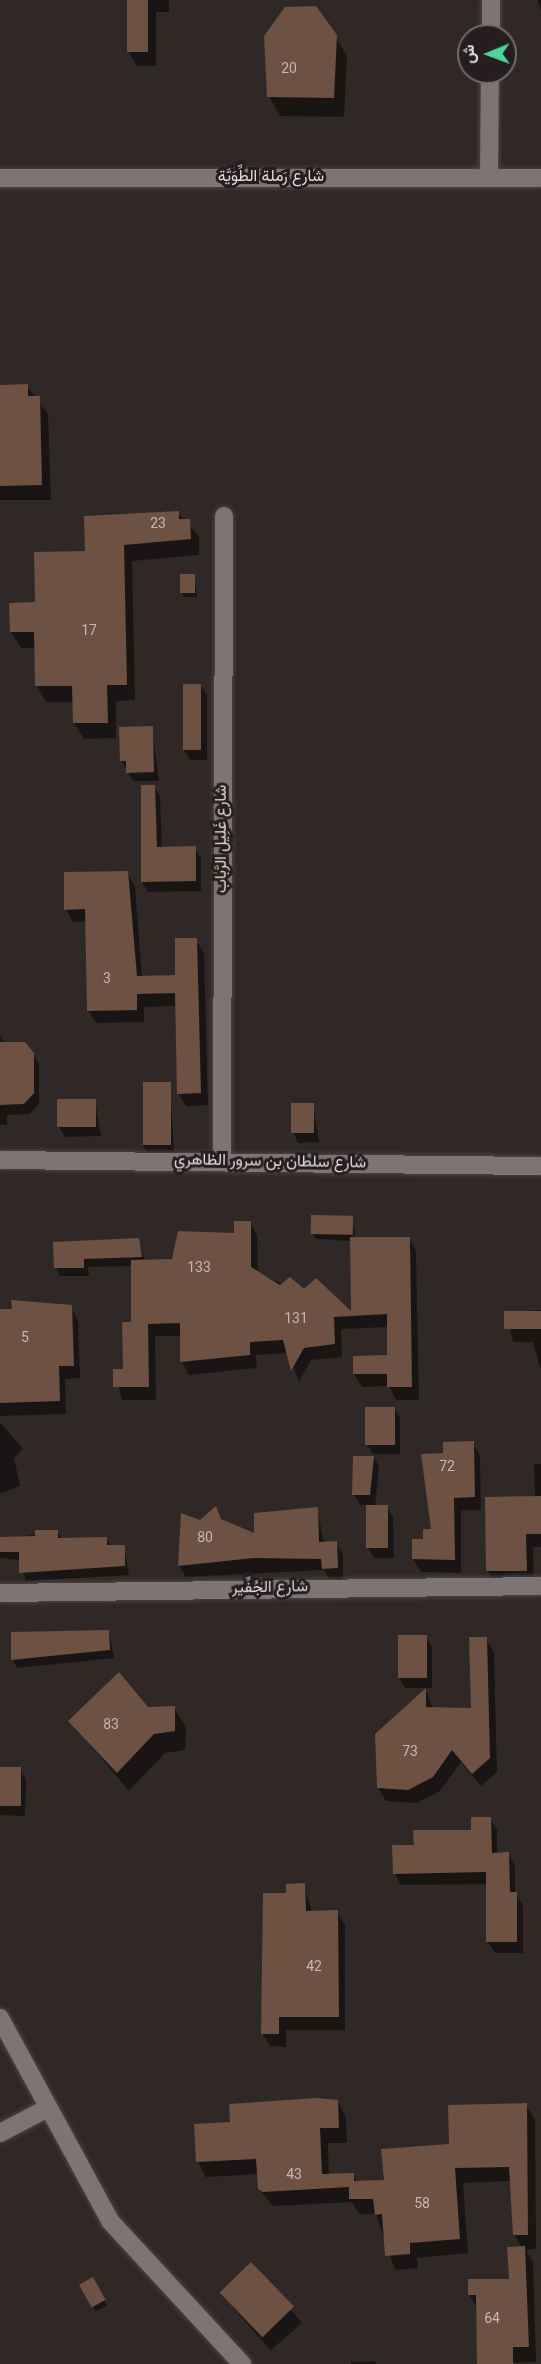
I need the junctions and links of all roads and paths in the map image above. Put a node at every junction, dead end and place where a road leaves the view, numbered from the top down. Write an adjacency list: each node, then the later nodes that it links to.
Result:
1 (491, 0): 2 (street)
2 (491, 24)
3 (490, 84): 5 (street)
4 (0, 177): 5 (street, شارع رَملة الطِّوَيَّة)
5 (489, 178): 6 (street, شارع رَملة الطِّوَيَّة)
6 (541, 178)
7 (224, 516): 9 (street, شارع غَلِيل الرَّباب)
8 (0, 1160): 9 (street, شارع سلطان بن سرور الظاهري)
9 (222, 1162): 10 (street, شارع سلطان بن سرور الظاهري)
10 (541, 1166)
11 (541, 1586): 12 (street, شارع الجُفِّير)
12 (0, 1593)
13 (0, 2018): 14 (street)
14 (46, 2109): 15 (street); 16 (street)
15 (0, 2133)
16 (242, 2364)

